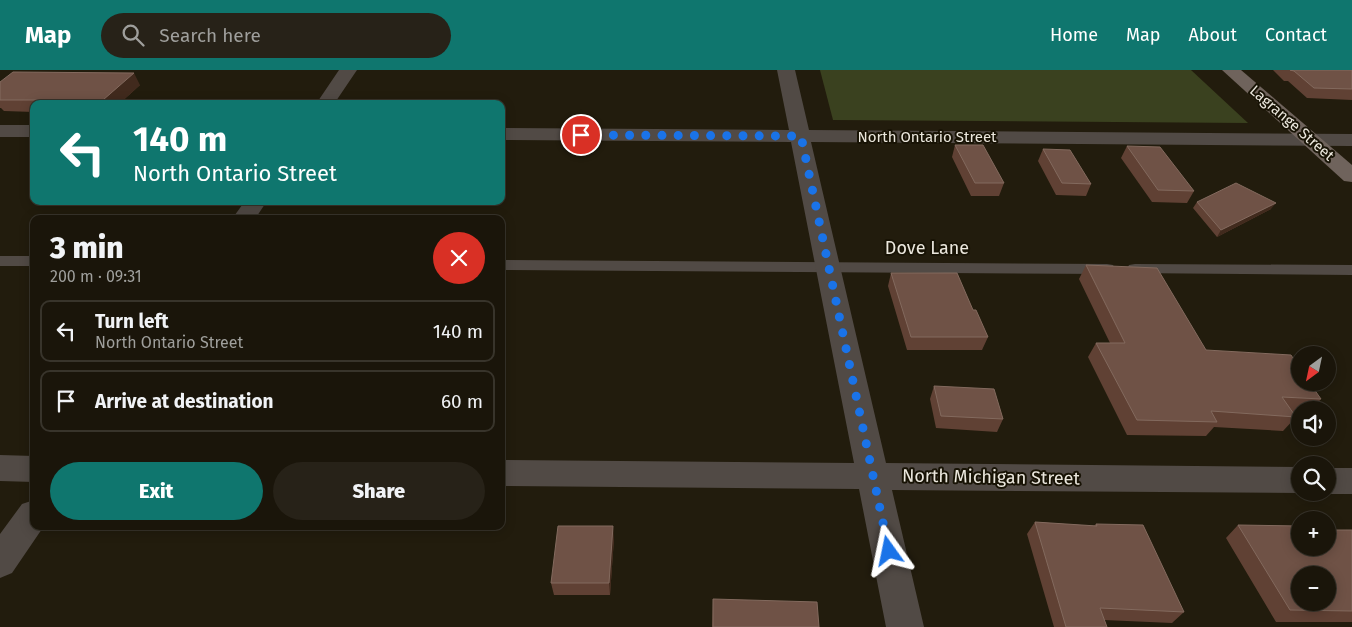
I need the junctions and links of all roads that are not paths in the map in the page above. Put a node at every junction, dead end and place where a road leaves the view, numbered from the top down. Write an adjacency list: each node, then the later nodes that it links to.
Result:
1 (348, 70): 4 (street)
2 (786, 70): 8 (street)
3 (1231, 70): 9 (main road, Lagrange Street)
4 (328, 100)
5 (0, 131): 6 (street)
6 (30, 131)
7 (505, 134): 8 (street, North Ontario Street)
8 (801, 136): 9 (street, North Ontario Street); 15 (street)
9 (1311, 140): 10 (street, North Ontario Street); 11 (main road, Lagrange Street)
10 (1352, 140)
11 (1352, 176)
12 (0, 261): 13 (lane)
13 (30, 261)
14 (505, 265): 15 (lane, Dove Lane)
15 (828, 267): 16 (lane, Dove Lane); 20 (street)
16 (1352, 270)
17 (0, 468): 18 (street)
18 (30, 469)
19 (505, 473): 20 (street, North Michigan Street)
20 (873, 476): 21 (street, North Michigan Street); 26 (street)
21 (1291, 480)
22 (1336, 481): 23 (street)
23 (1352, 481)
24 (30, 520): 25 (street)
25 (0, 562)
26 (905, 627)

